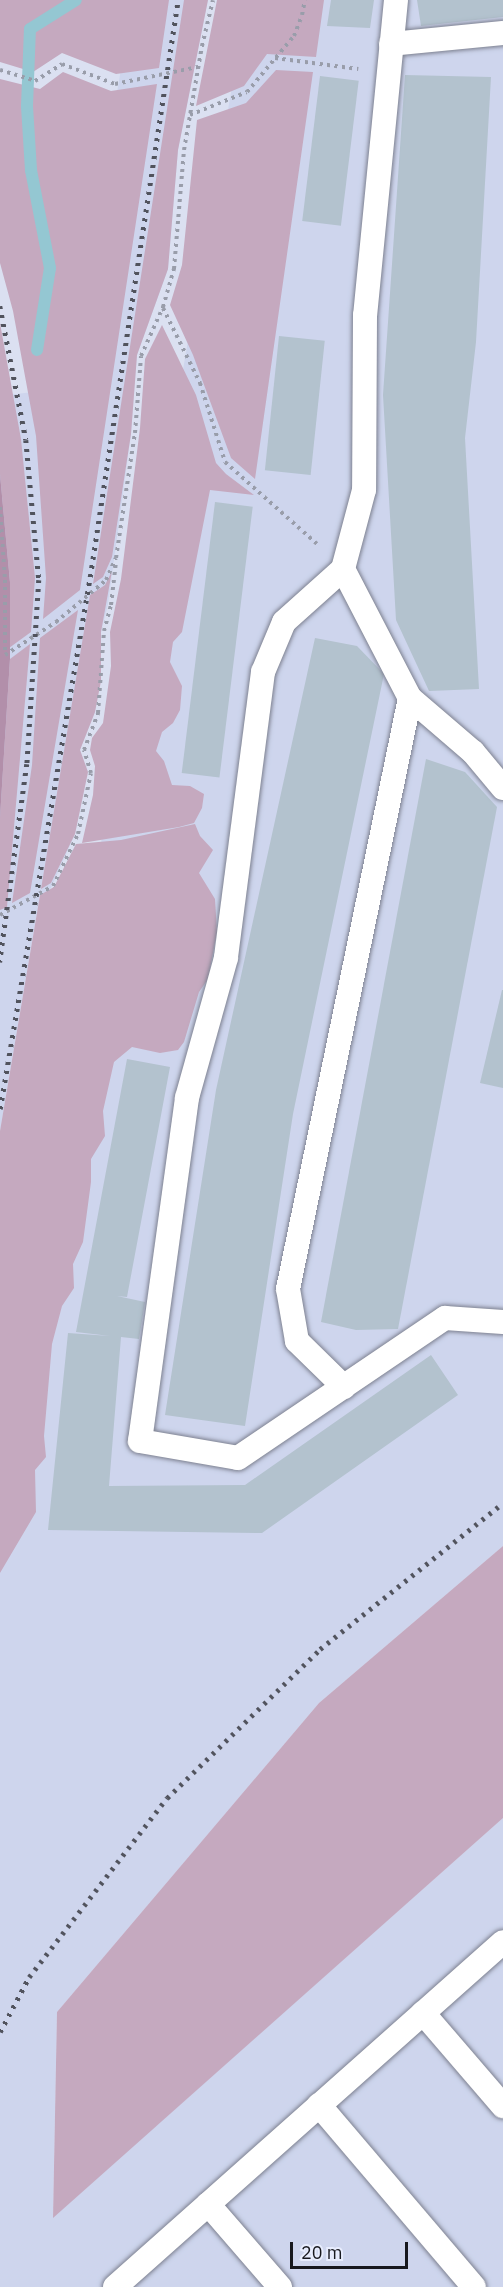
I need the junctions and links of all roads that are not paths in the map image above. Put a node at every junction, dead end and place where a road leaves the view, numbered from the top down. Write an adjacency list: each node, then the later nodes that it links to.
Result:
1 (396, 0): 3 (lane)
2 (503, 33): 3 (lane)
3 (391, 44): 4 (lane)
4 (342, 569): 5 (lane); 8 (lane)
5 (410, 698): 6 (lane); 8 (lane)
6 (503, 788)
7 (503, 1323): 8 (lane)
8 (344, 1387)
9 (503, 1942): 10 (lane)
10 (423, 2013): 11 (lane); 12 (lane)
11 (319, 2105): 13 (lane); 16 (lane)
12 (503, 2106)
13 (208, 2204): 14 (lane); 15 (lane)
14 (115, 2287)
15 (280, 2287)
16 (474, 2287)

